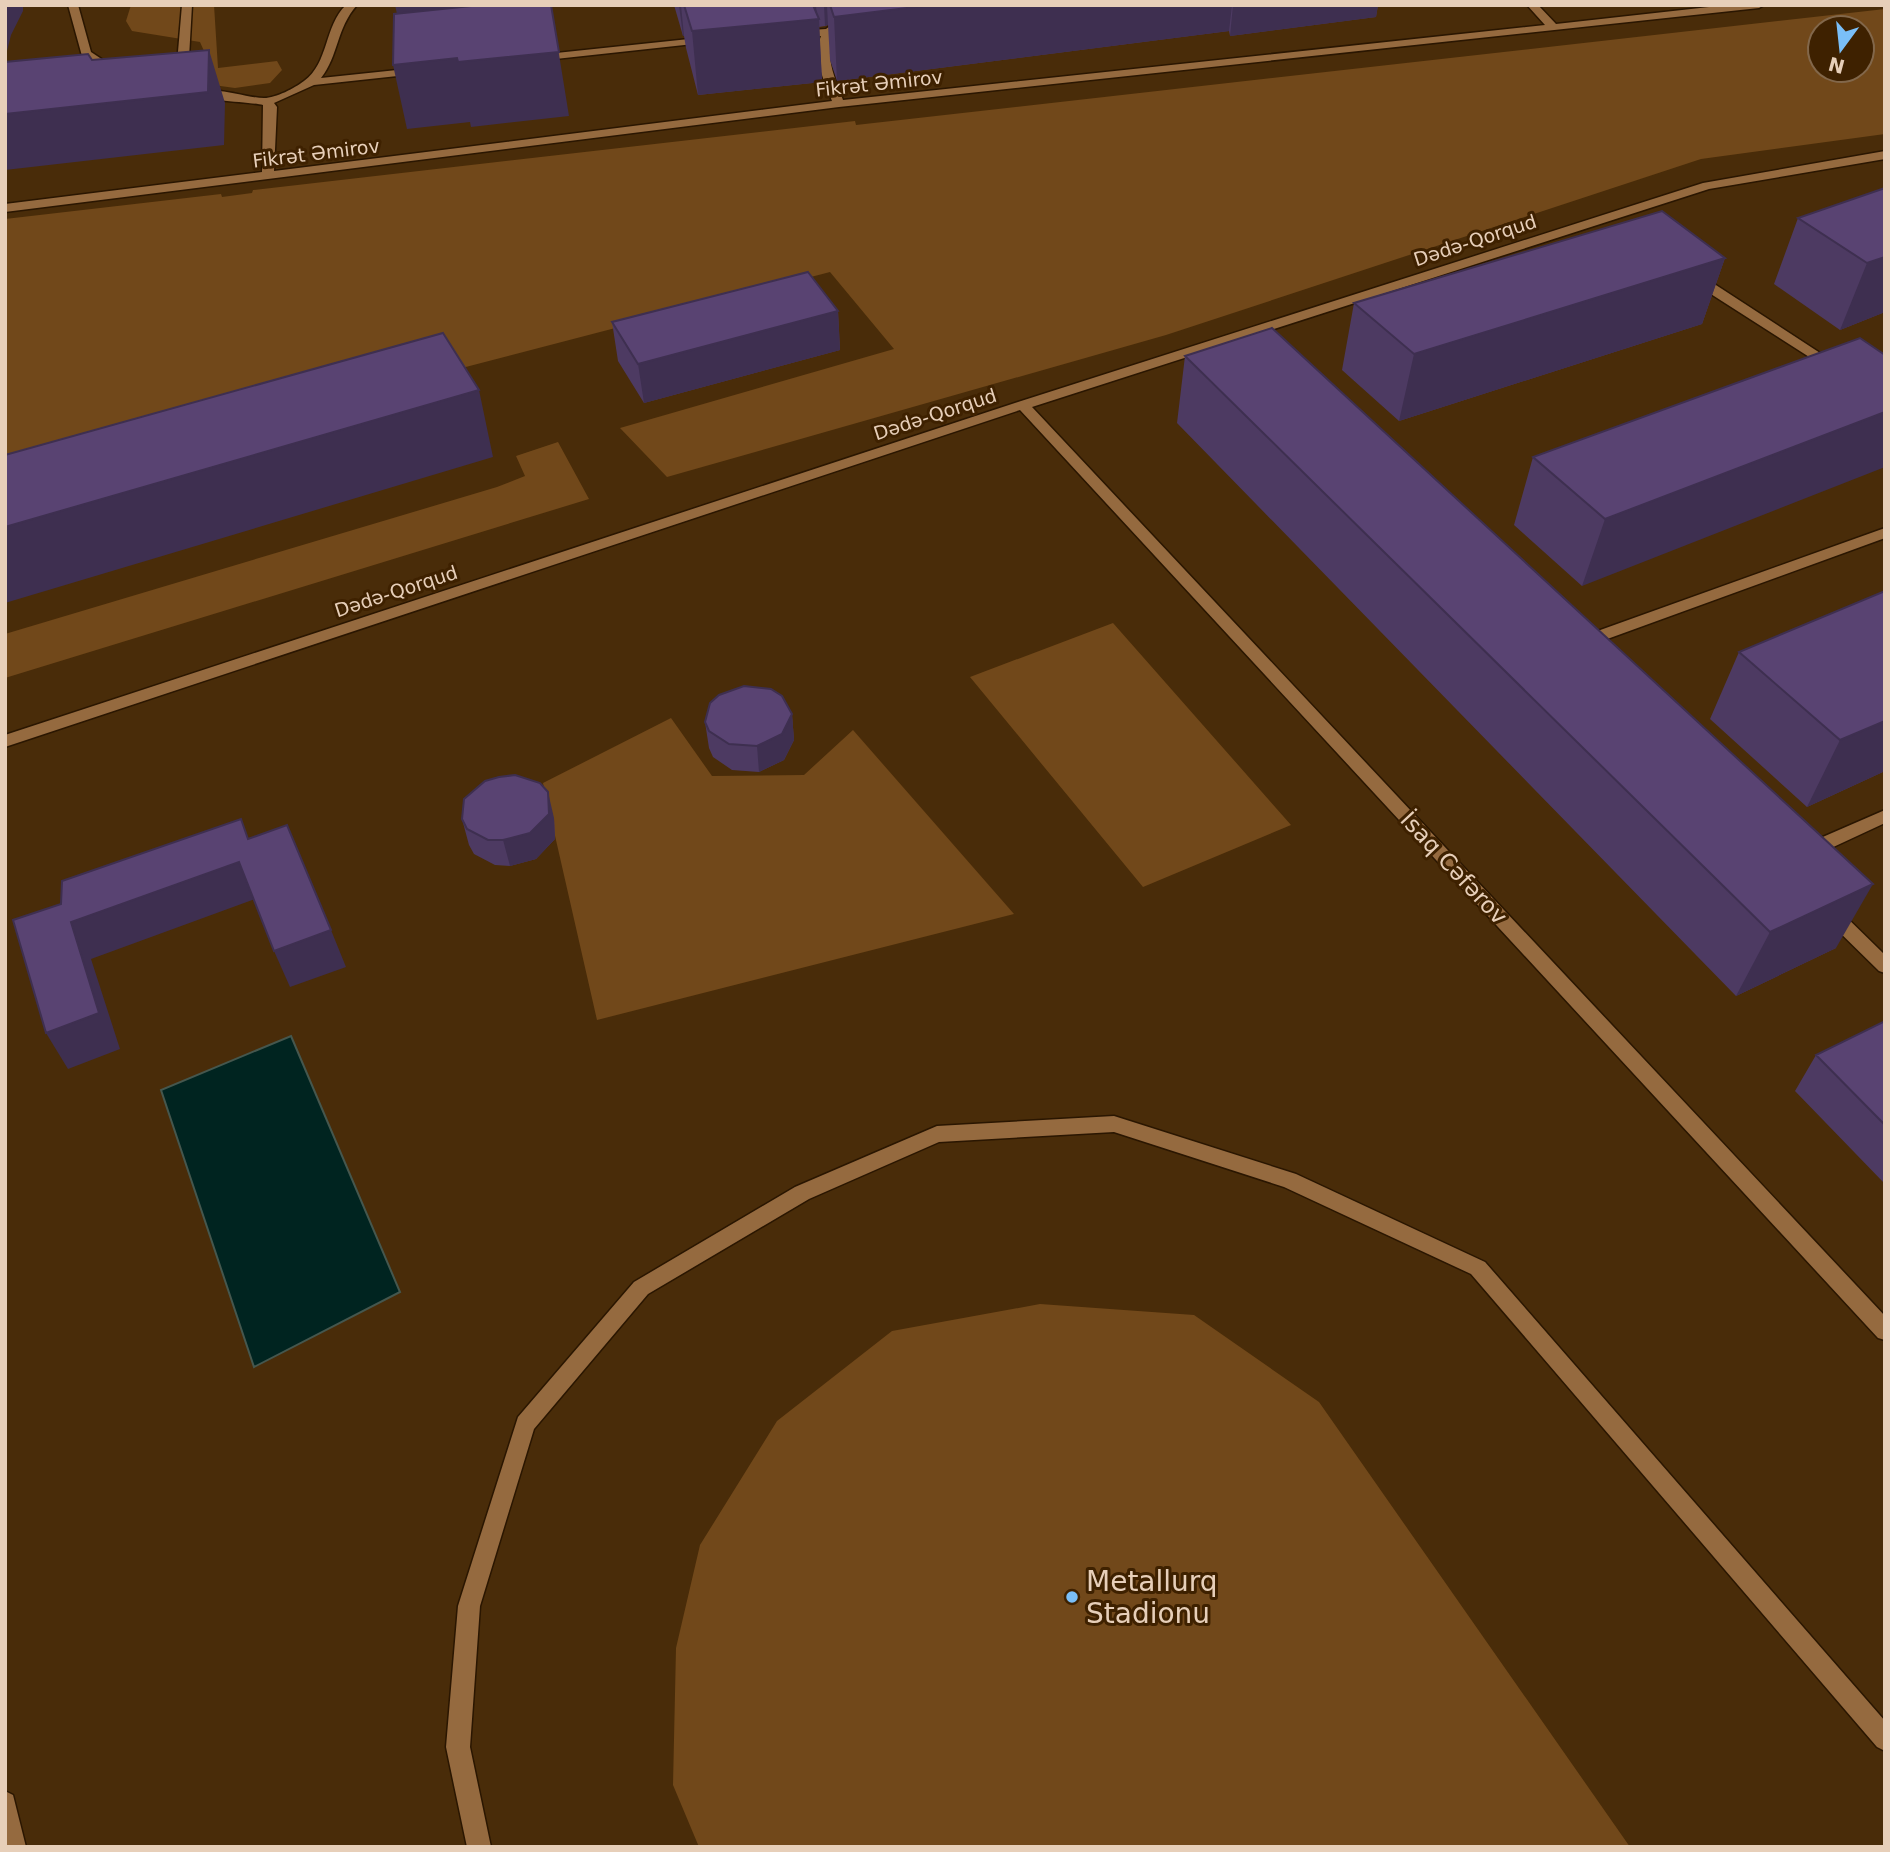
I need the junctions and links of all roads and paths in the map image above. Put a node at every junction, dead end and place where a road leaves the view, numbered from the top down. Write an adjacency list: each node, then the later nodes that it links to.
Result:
1 (73, 5): 13 (street)
2 (187, 5): 15 (street)
3 (352, 5): 14 (street)
4 (1532, 5): 7 (street)
5 (1759, 5): 7 (street, Fikrət Əmirov)
6 (844, 22): 8 (street)
7 (1555, 29): 18 (street, Fikrət Əmirov)
8 (827, 32): 9 (street); 18 (street)
9 (788, 34)
10 (722, 38): 11 (street)
11 (531, 58)
12 (435, 69): 14 (street)
13 (123, 74)
14 (312, 82): 17 (street)
15 (172, 86)
16 (181, 96): 17 (street)
17 (267, 102): 20 (street)
18 (839, 104): 20 (street, Fikrət Əmirov)
19 (1885, 155): 26 (street, Dədə-Qorqud)
20 (268, 177): 21 (street, Fikrət Əmirov)
21 (5, 208)
22 (1685, 271): 24 (street)
23 (1849, 358): 24 (street)
24 (1826, 361): 25 (street)
25 (1849, 376)
26 (1023, 405): 29 (street, Dədə-Qorqud); 34 (street, İsaq Cəfərov)
27 (1885, 533): 28 (street)
28 (1579, 656)
29 (5, 741)
30 (1885, 816): 31 (street)
31 (1793, 858)
32 (1818, 900): 33 (street)
33 (1885, 966)
34 (1885, 1331)
35 (1885, 1740): 38 (street)
36 (5, 1803): 37 (street)
37 (14, 1847)
38 (479, 1847)

